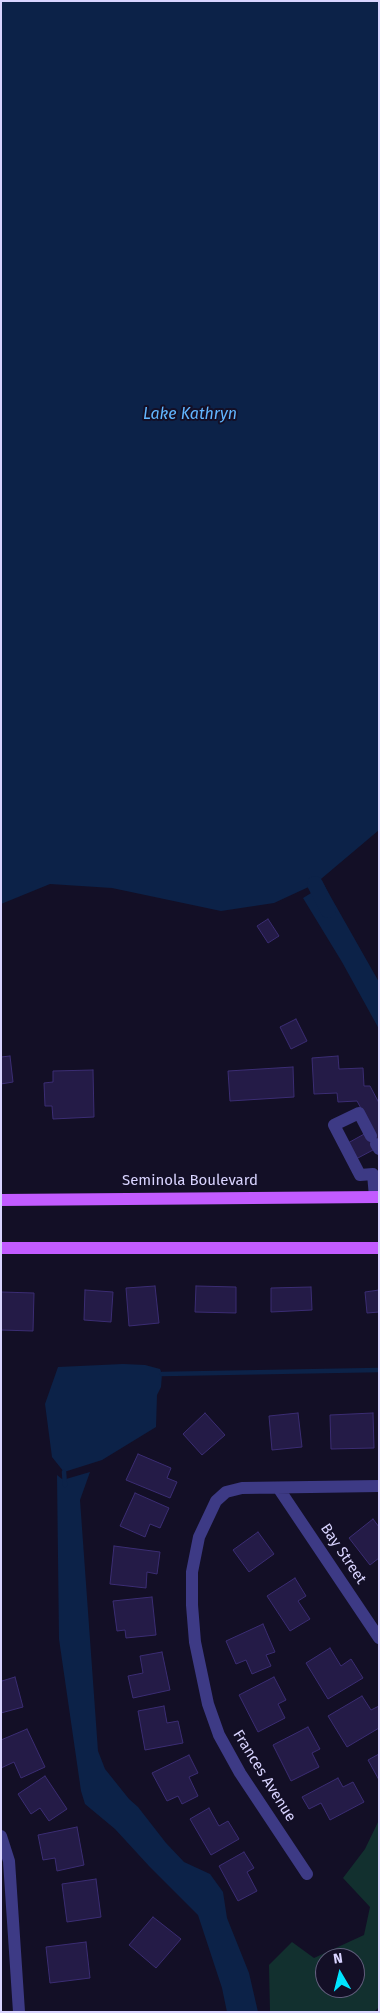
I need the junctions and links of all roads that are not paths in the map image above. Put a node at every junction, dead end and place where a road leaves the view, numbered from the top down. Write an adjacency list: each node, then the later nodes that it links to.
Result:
1 (375, 1143): 2 (street)
2 (376, 1171): 3 (street)
3 (377, 1197): 4 (main road, Seminola Boulevard)
4 (1, 1200)
5 (1, 1248): 6 (main road)
6 (379, 1248)
7 (379, 1486): 8 (street, Frances Avenue)
8 (279, 1489): 9 (street, Bay Street); 11 (street, Frances Avenue)
9 (379, 1638)
10 (1, 1836): 12 (street)
11 (307, 1874)
12 (19, 2012)

